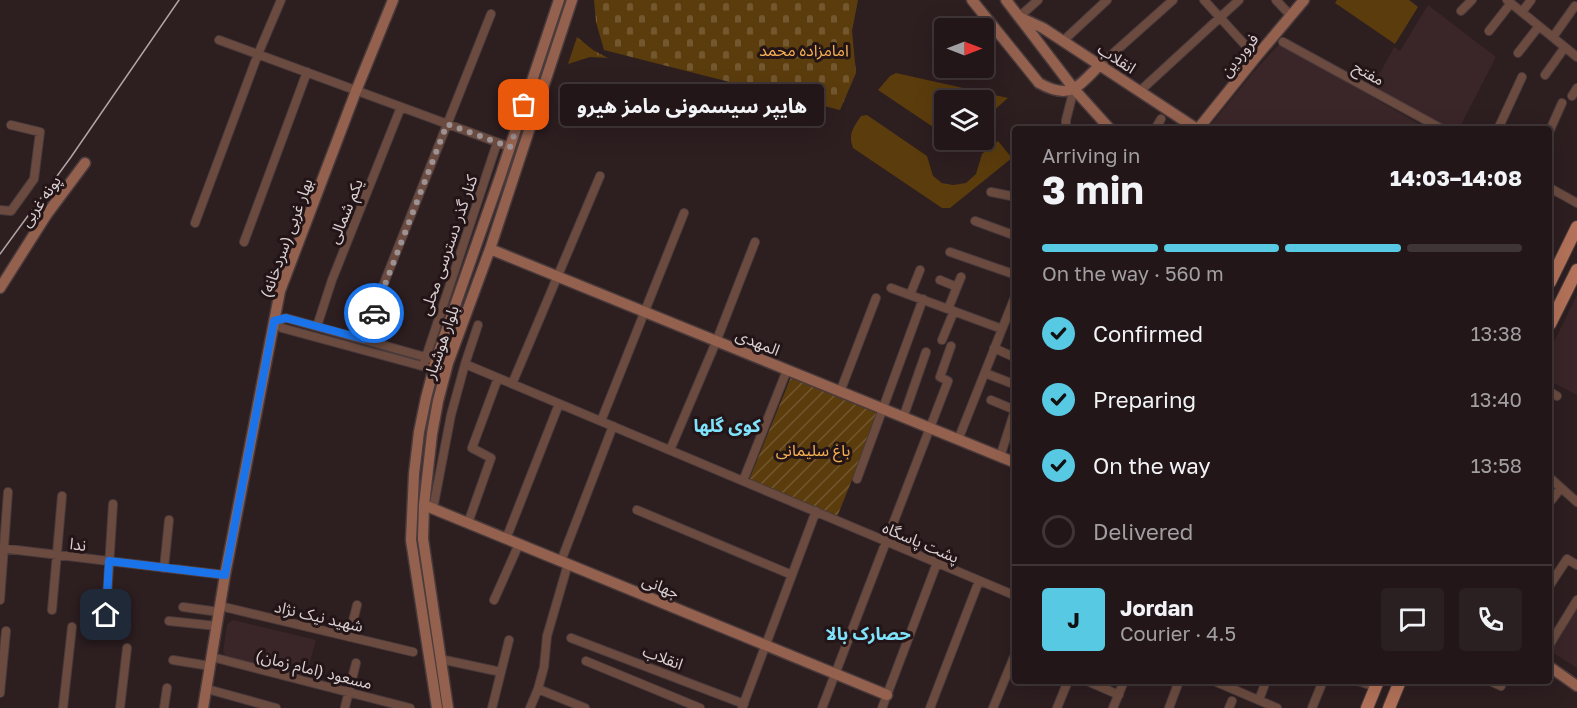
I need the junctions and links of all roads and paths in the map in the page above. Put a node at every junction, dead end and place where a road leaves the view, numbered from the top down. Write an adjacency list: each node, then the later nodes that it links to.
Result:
1 (281, 0): 32 (street)
2 (393, 0): 40 (street, بهار غربی (سردخانه))
3 (559, 0): 56 (street, بلوار هوشیار)
4 (572, 0): 71 (street, بلوار هوشیار)
5 (972, 0): 39 (street)
6 (1006, 0): 22 (street)
7 (1038, 0): 22 (street)
8 (1107, 0): 28 (street)
9 (1173, 0): 35 (street)
10 (1204, 0): 23 (street)
11 (1239, 0): 23 (street)
12 (1276, 0): 21 (street)
13 (1304, 0): 21 (street, فروردین)
14 (1472, 0): 18 (street)
15 (1531, 0): 19 (street)
16 (1509, 2): 19 (street); 25 (street)
17 (1575, 6): 26 (street)
18 (1461, 11)
19 (1522, 12): 24 (street)
20 (491, 14): 45 (street)
21 (1291, 16): 33 (street, فروردین)
22 (1019, 17): 28 (street, انقلاب); 39 (street)
23 (1220, 18): 33 (street); 41 (street)
24 (1539, 26): 26 (street); 31 (street)
25 (1489, 31)
26 (1553, 37): 30 (street)
27 (219, 40): 32 (street)
28 (1063, 41): 35 (street, انقلاب)
29 (1283, 42): 52 (street, مفتح)
30 (1565, 47): 34 (street); 37 (street)
31 (1518, 53)
32 (258, 54): 36 (street); 66 (street)
33 (1256, 57): 51 (street, فروردین)
34 (1577, 57)
35 (1100, 65): 39 (street); 41 (street, انقلاب)
36 (307, 72): 40 (street); 69 (street)
37 (1545, 75)
38 (1522, 77): 53 (street)
39 (1074, 89): 47 (street); 48 (street)
40 (356, 91): 43 (street); 90 (street, بهار غربی (سردخانه))
41 (1140, 91): 50 (street, انقلاب)
42 (1562, 103): 54 (street)
43 (401, 107): 45 (street); 92 (street, یکم شمالی)
44 (1161, 119): 49 (street)
45 (447, 124): 55 (street); 94 (street)
46 (11, 125): 63 (street)
47 (1066, 126)
48 (1107, 126)
49 (1157, 126)
50 (1193, 126)
51 (1200, 126)
52 (1437, 126)
53 (1499, 126)
54 (1552, 126)
55 (497, 142): 56 (street); 101 (street, کنار گذر دسترسی محلی)
56 (510, 147): 101 (street, بلوار هوشیار)
57 (85, 163): 81 (street, پونه غربی)
58 (600, 176): 77 (street)
59 (1552, 189): 62 (street)
60 (991, 192): 61 (street)
61 (1012, 196)
62 (1577, 203)
63 (0, 210)
64 (684, 213): 88 (street)
65 (975, 221): 68 (street)
66 (195, 223)
67 (1577, 227): 78 (main road)
68 (1012, 235)
69 (244, 242)
70 (755, 242): 96 (street)
71 (490, 249): 77 (street, المهدی); 113 (street, بلوار هوشیار)
72 (950, 252): 75 (street)
73 (920, 270): 83 (street)
74 (1577, 270): 89 (main road)
75 (1012, 274)
76 (961, 276): 80 (street)
77 (557, 277): 88 (street, المهدی); 107 (street)
78 (1552, 278)
79 (940, 280): 80 (street)
80 (957, 287): 87 (street)
81 (0, 288)
82 (891, 288): 83 (street)
83 (910, 295): 85 (street)
84 (876, 298): 108 (street)
85 (923, 299): 87 (street); 112 (street)
86 (1012, 308): 93 (street)
87 (951, 310): 93 (street); 95 (street)
88 (645, 313): 96 (street, المهدی); 117 (street)
89 (1552, 320)
90 (274, 321): 92 (street); 101 (street); 148 (street, بهار غربی (سردخانه))
91 (478, 325): 102 (street)
92 (317, 326): 94 (street)
93 (1002, 329): 98 (street)
94 (364, 339): 101 (street)
95 (942, 340)
96 (716, 342): 103 (street, المهدی); 121 (street)
97 (951, 346): 119 (street)
98 (994, 348): 100 (street); 104 (street)
99 (926, 352): 115 (street)
100 (1012, 356)
101 (429, 363): 164 (street, بلوار هوشیار)
102 (465, 364): 105 (street); 114 (street)
103 (787, 370): 108 (street, المهدی); 126 (street)
104 (985, 373): 106 (street); 120 (street)
105 (498, 378): 107 (street); 137 (street)
106 (1012, 383)
107 (512, 384): 110 (street)
108 (840, 392): 112 (street, المهدی)
109 (991, 400): 111 (street)
110 (560, 404): 117 (street); 138 (street)
111 (1012, 409)
112 (883, 410): 115 (street, المهدی); 124 (street)
113 (436, 412): 114 (street); 133 (street, بلوار هوشیار)
114 (451, 416): 133 (street)
115 (903, 418): 119 (street, المهدی)
116 (1012, 419): 122 (street)
117 (601, 421): 118 (street)
118 (613, 426): 121 (street); 144 (street)
119 (930, 428): 120 (street, المهدی); 139 (street)
120 (958, 440): 122 (street, المهدی)
121 (670, 450): 126 (street)
122 (1000, 457): 123 (street, المهدی)
123 (1012, 462)
124 (857, 479)
125 (1552, 480): 127 (street)
126 (743, 481): 135 (street)
127 (1561, 488): 130 (street); 131 (street)
128 (8, 492): 141 (street)
129 (62, 496): 142 (street)
130 (1552, 499)
131 (1577, 502)
132 (113, 504): 143 (street)
133 (429, 507): 137 (street, جهانی); 164 (street, بلوار هوشیار)
134 (637, 510): 149 (street)
135 (816, 512): 139 (street, پشت پاسگاه); 149 (street)
136 (169, 520): 147 (street)
137 (468, 523): 138 (street, جهانی)
138 (506, 539): 140 (street, جهانی)
139 (886, 542): 145 (street, پشت پاسگاه); 181 (street)
140 (519, 544): 144 (street, جهانی); 154 (street)
141 (2, 548): 142 (street, ندا); 153 (street)
142 (57, 555): 143 (street, ندا); 159 (street)
143 (109, 561): 147 (street, ندا); 160 (street)
144 (565, 563): 170 (street, جهانی); 196 (street)
145 (937, 563): 150 (street, پشت پاسگاه); 199 (street)
146 (1577, 565): 151 (street)
147 (164, 568): 148 (street, ندا)
148 (225, 575): 158 (street, بهار غربی (سردخانه))
149 (792, 575): 170 (street)
150 (979, 581): 152 (street, پشت پاسگاه); 218 (street)
151 (1552, 582)
152 (1012, 594)
153 (0, 600)
154 (494, 600)
155 (1577, 600): 169 (street)
156 (357, 605): 166 (street)
157 (183, 607): 158 (street, شهید نیک نژاد)
158 (220, 609): 162 (street, بهار غربی (سردخانه)); 166 (street, شهید نیک نژاد)
159 (52, 610)
160 (106, 615)
161 (169, 621): 162 (street)
162 (217, 626): 176 (street, بهار غربی (سردخانه))
163 (72, 627): 204 (street)
164 (430, 629): 173 (street, بلوار هوشیار)
165 (6, 631): 198 (street)
166 (349, 637): 172 (street, شهید نیک نژاد)
167 (571, 638): 202 (street, انقلاب)
168 (509, 640): 180 (street)
169 (1552, 642)
170 (766, 645): 181 (street, جهانی); 202 (street)
171 (127, 648): 205 (street)
172 (412, 652)
173 (436, 654): 180 (street); 210 (street, بلوار هوشیار); 211 (street, بلوار هوشیار)
174 (172, 660): 176 (street, مسعود (امام زمان))
175 (586, 661): 215 (street)
176 (211, 662): 195 (street, بهار غربی (سردخانه)); 197 (street, مسعود (امام زمان))
177 (1012, 662): 219 (street)
178 (356, 663): 197 (street)
179 (1552, 668): 193 (street)
180 (501, 672): 212 (street)
181 (836, 674): 199 (street, جهانی); 216 (street)
182 (1067, 684): 220 (street)
183 (1094, 684): 200 (street)
184 (1123, 684): 200 (street)
185 (1178, 684): 222 (street)
186 (1221, 684): 201 (street)
187 (1265, 684): 201 (street)
188 (1322, 684): 224 (street)
189 (1377, 684): 225 (main road)
190 (1399, 684): 226 (main road)
191 (1497, 684): 192 (street)
192 (1501, 686)
193 (1577, 686)
194 (167, 688): 206 (street)
195 (207, 689): 207 (street, بهار غربی (سردخانه)); 208 (street)
196 (538, 689): 213 (street); 214 (street)
197 (349, 692): 203 (street); 209 (street, مسعود (امام زمان))
198 (0, 693)
199 (887, 695): 217 (street)
200 (1119, 695): 221 (street)
201 (1259, 700): 223 (street)
202 (743, 706)
203 (345, 707)
204 (63, 708)
205 (120, 708)
206 (164, 708)
207 (203, 708)
208 (276, 708)
209 (410, 708)
210 (437, 708)
211 (448, 708)
212 (492, 708)
213 (530, 708)
214 (585, 708)
215 (700, 708)
216 (822, 708)
217 (882, 708)
218 (930, 708)
219 (993, 708)
220 (1057, 708)
221 (1113, 708)
222 (1169, 708)
223 (1277, 708)
224 (1312, 708)
225 (1367, 708)
226 (1389, 708)

